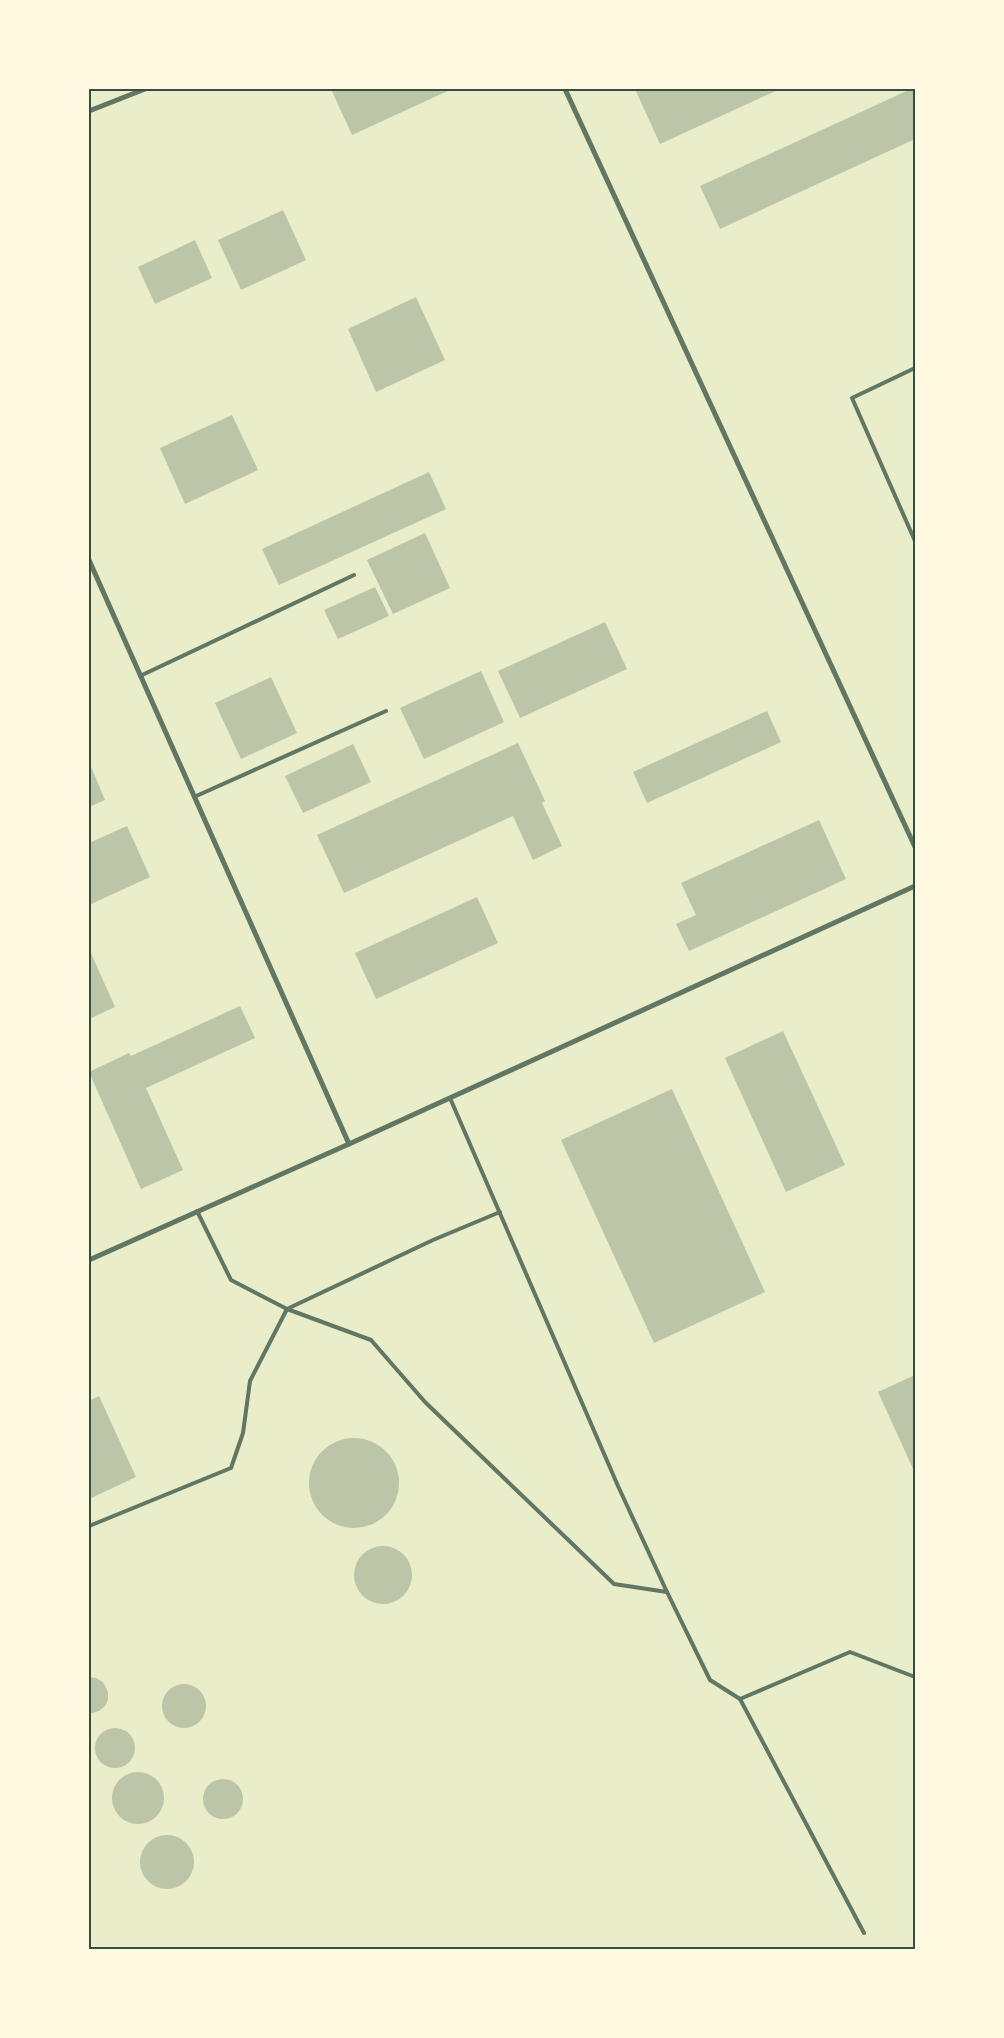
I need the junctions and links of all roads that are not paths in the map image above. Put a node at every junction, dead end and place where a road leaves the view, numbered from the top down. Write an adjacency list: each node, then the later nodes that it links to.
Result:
1 (145, 89): 3 (street)
2 (565, 89): 11 (street)
3 (89, 110)
4 (915, 368): 5 (lane)
5 (915, 541)
6 (89, 560): 8 (street)
7 (354, 575): 8 (lane)
8 (140, 676): 10 (street)
9 (386, 710): 10 (lane)
10 (194, 797): 14 (street)
11 (915, 847)
12 (915, 886): 13 (street)
13 (450, 1098): 14 (street); 16 (lane)
14 (348, 1144): 15 (street)
15 (197, 1212): 17 (street); 18 (lane)
16 (500, 1212): 18 (lane); 20 (lane)
17 (89, 1260)
18 (287, 1309): 19 (lane); 20 (lane)
19 (89, 1526)
20 (667, 1592): 22 (lane)
21 (915, 1678): 22 (lane)
22 (740, 1699): 23 (lane)
23 (864, 1933)

